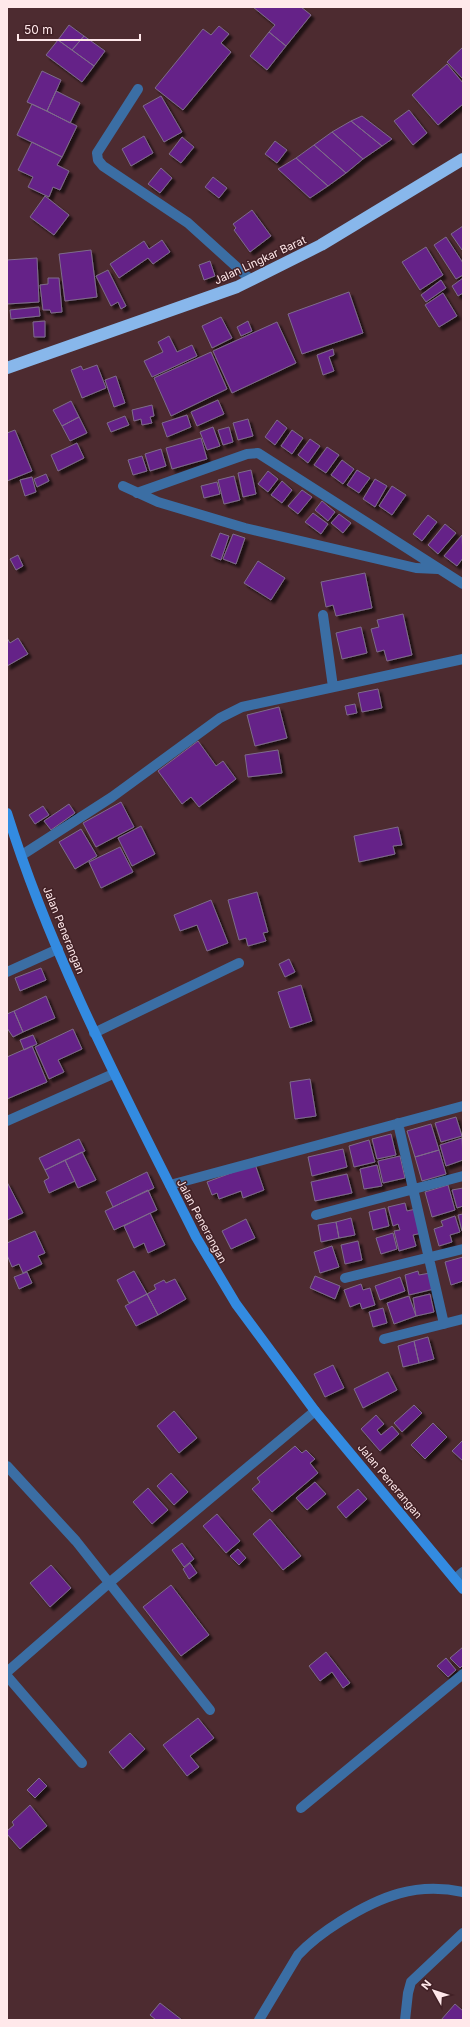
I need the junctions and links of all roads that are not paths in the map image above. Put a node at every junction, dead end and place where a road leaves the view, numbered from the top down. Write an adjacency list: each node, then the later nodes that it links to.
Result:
1 (138, 89): 3 (street)
2 (463, 159): 3 (highway, Jalan Lingkar Barat)
3 (251, 280): 4 (highway, Jalan Lingkar Barat)
4 (7, 368)
5 (123, 486): 6 (street)
6 (137, 493): 7 (street); 7 (street)
7 (440, 570): 8 (street)
8 (463, 584)
9 (324, 616): 11 (street)
10 (463, 659): 11 (street)
11 (333, 688): 14 (street)
12 (7, 813): 13 (street, Jalan Penerangan)
13 (9, 828): 14 (street, Jalan Penerangan)
14 (22, 855): 15 (street, Jalan Penerangan)
15 (58, 949): 17 (street); 18 (street, Jalan Penerangan)
16 (239, 963): 18 (street)
17 (7, 972)
18 (94, 1033): 19 (street, Jalan Penerangan)
19 (113, 1074): 21 (street); 24 (street, Jalan Penerangan)
20 (463, 1106): 22 (street)
21 (7, 1121)
22 (398, 1123): 24 (street); 25 (street)
23 (463, 1176): 25 (street)
24 (170, 1185): 33 (street, Jalan Penerangan)
25 (413, 1191): 26 (street); 28 (street)
26 (316, 1215)
27 (463, 1249): 28 (street)
28 (430, 1258): 29 (street); 31 (street)
29 (345, 1278)
30 (463, 1319): 31 (street)
31 (444, 1324): 32 (street)
32 (384, 1339)
33 (315, 1411): 36 (street, Jalan Penerangan); 37 (street)
34 (7, 1466): 37 (street)
35 (463, 1572): 36 (street)
36 (455, 1579): 38 (street, Jalan Penerangan)
37 (109, 1583): 39 (street); 42 (street)
38 (463, 1589)
39 (7, 1672)
40 (463, 1674): 44 (street)
41 (7, 1676): 43 (street)
42 (210, 1710)
43 (82, 1763)
44 (301, 1808)
45 (463, 1892): 47 (street)
46 (463, 1933): 48 (street)
47 (259, 2020)
48 (405, 2020)

